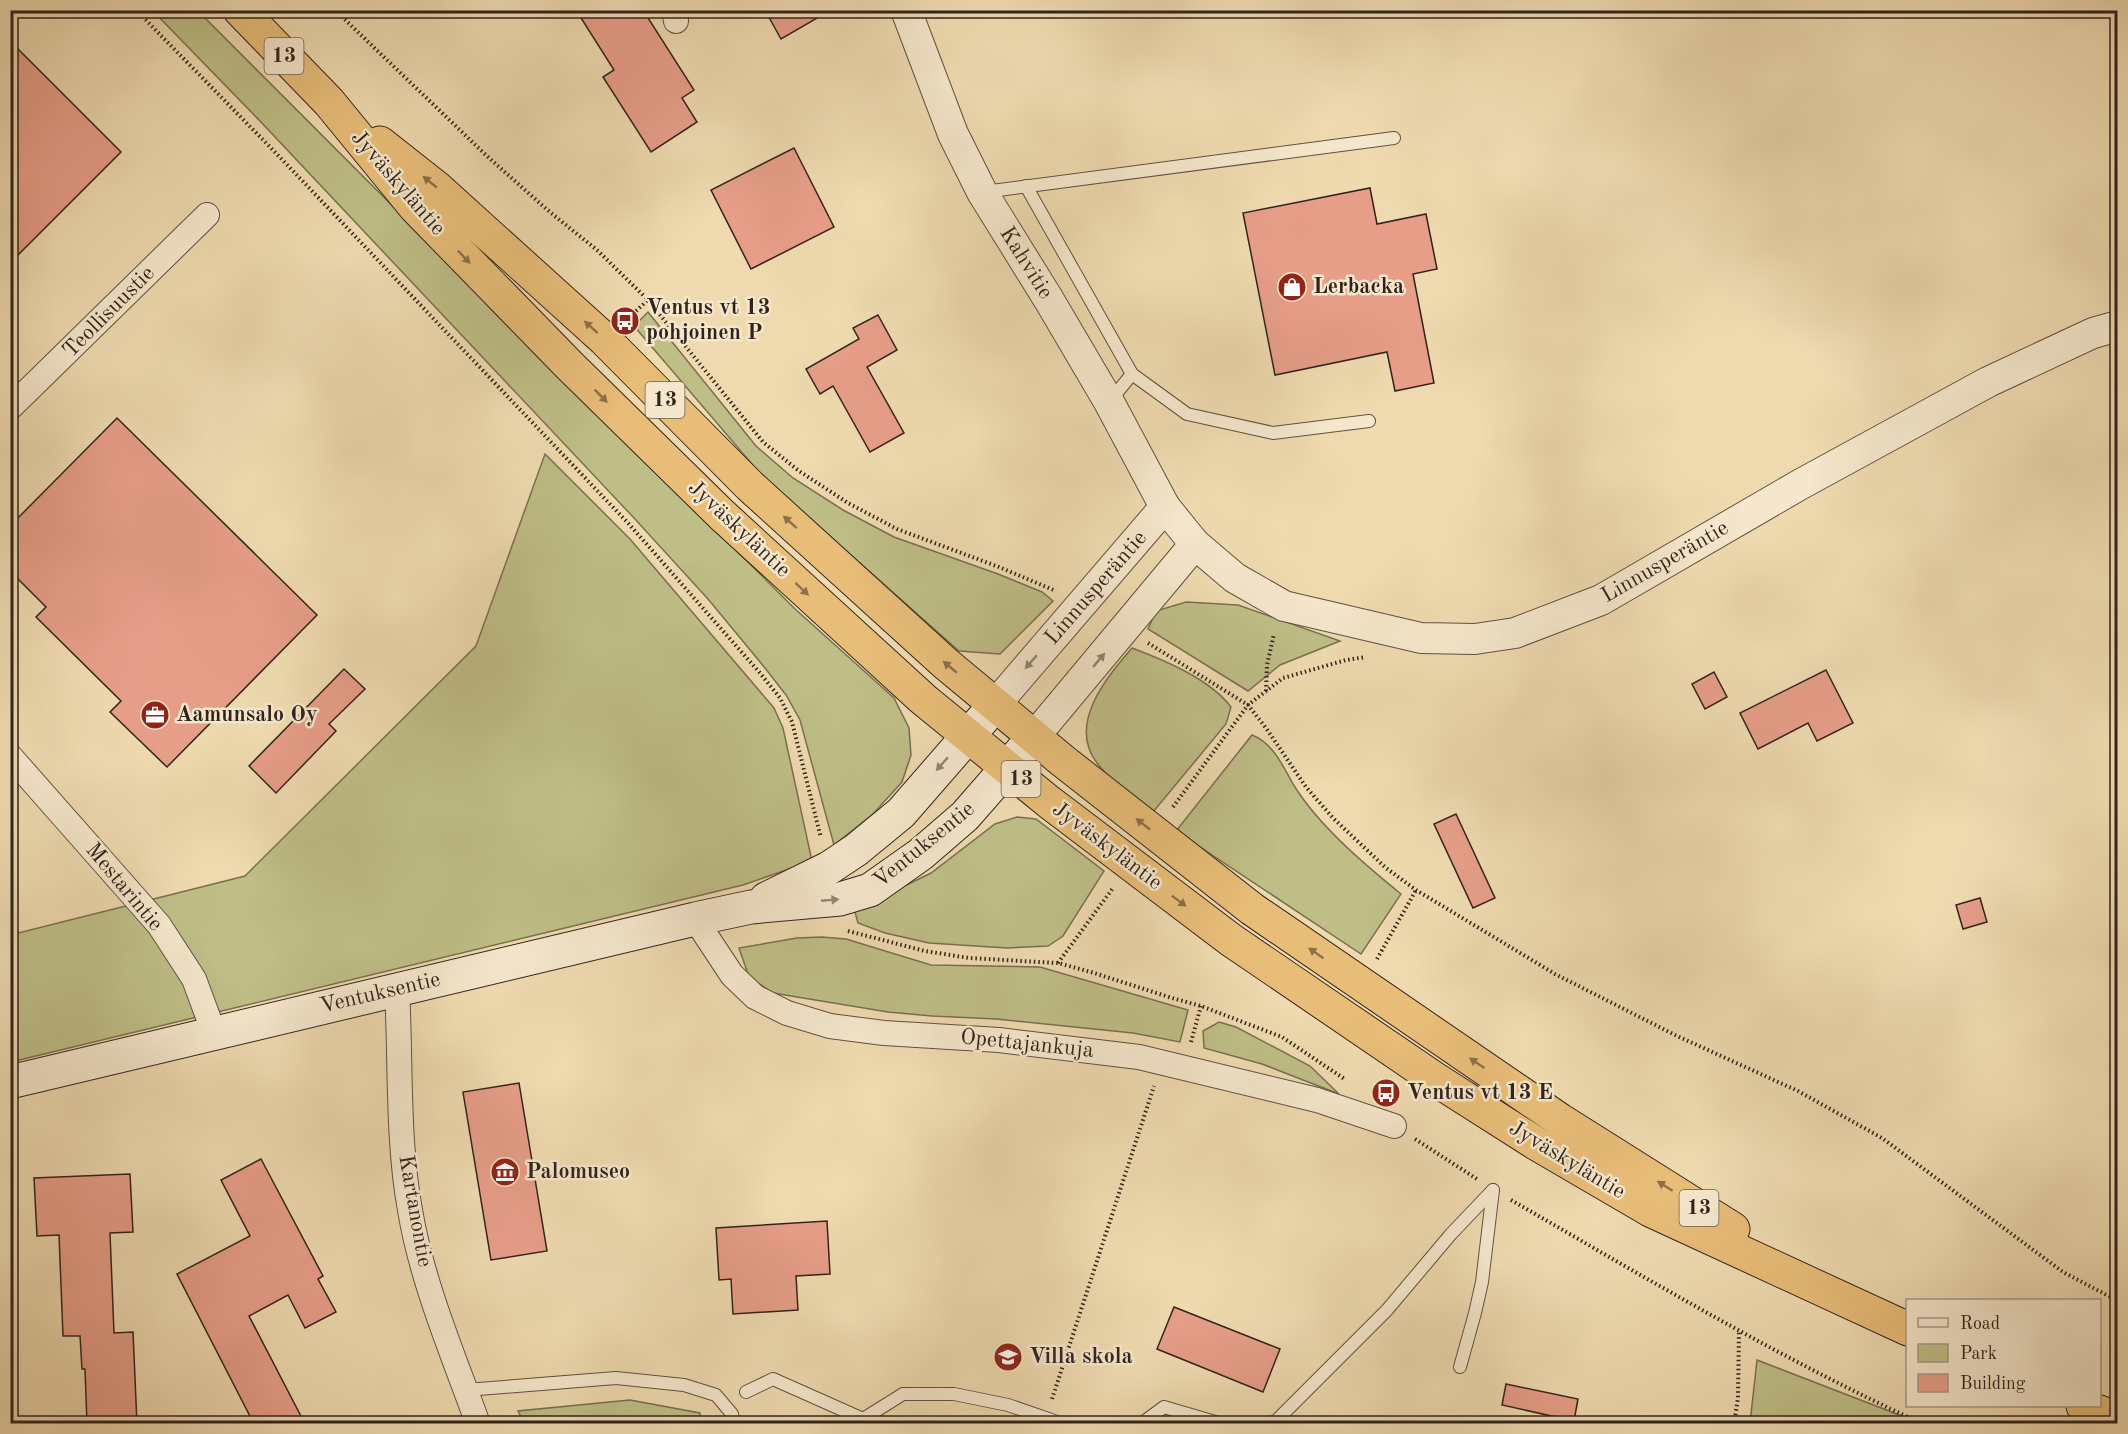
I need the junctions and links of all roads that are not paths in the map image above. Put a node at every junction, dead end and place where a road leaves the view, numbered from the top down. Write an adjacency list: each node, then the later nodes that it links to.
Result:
1 (240, 10): 3 (highway, Jyväskyläntie / 13)
2 (906, 10): 6 (street, Kahvitie)
3 (329, 102): 15 (highway, Jyväskyläntie / 13, one-way to 3); 16 (highway, Jyväskyläntie / 13, one-way to 16)
4 (1394, 138): 5 (lane)
5 (1026, 186): 6 (lane); 9 (lane)
6 (982, 192): 10 (street, Kahvitie)
7 (207, 215): 11 (street, Teollisuustie)
8 (2118, 326): 14 (street, Linnusperäntie)
9 (1132, 374): 10 (lane); 12 (lane)
10 (1109, 402): 13 (street, Kahvitie)
11 (10, 408)
12 (1369, 421)
13 (1165, 507): 14 (street, Linnusperäntie); 15 (street, Linnusperäntie, one-way to 15)
14 (1195, 544): 17 (street, Linnusperäntie, one-way to 14)
15 (995, 705): 16 (main road, Ventuksentie); 17 (highway, Jyväskyläntie / 13)
16 (967, 736): 19 (highway, Jyväskyläntie / 13); 20 (main road, Ventuksentie, one-way to 20)
17 (1034, 737): 19 (main road, Ventuksentie); 26 (highway, Jyväskyläntie / 13, one-way to 17)
18 (10, 756): 23 (street, Mestarintie)
19 (1008, 769): 20 (main road, Ventuksentie, one-way to 19); 26 (highway, Jyväskyläntie / 13, one-way to 26)
20 (751, 907): 21 (main road, Ventuksentie)
21 (695, 919): 22 (main road, Ventuksentie); 25 (street, Opettajankuja)
22 (397, 990): 23 (main road, Ventuksentie); 29 (street, Kartanontie)
23 (214, 1033): 24 (main road, Ventuksentie)
24 (10, 1082)
25 (1394, 1126)
26 (1839, 1295): 27 (highway, Jyväskyläntie / 13)
27 (1906, 1328)
28 (1460, 1367): 38 (lane)
29 (466, 1390): 33 (street, Kartanontie); 34 (lane)
30 (746, 1392): 35 (lane)
31 (2086, 1407): 32 (highway)
32 (2118, 1419)
33 (478, 1424)
34 (734, 1424)
35 (1063, 1424)
36 (1141, 1424): 37 (lane)
37 (1222, 1424)
38 (1258, 1424)

